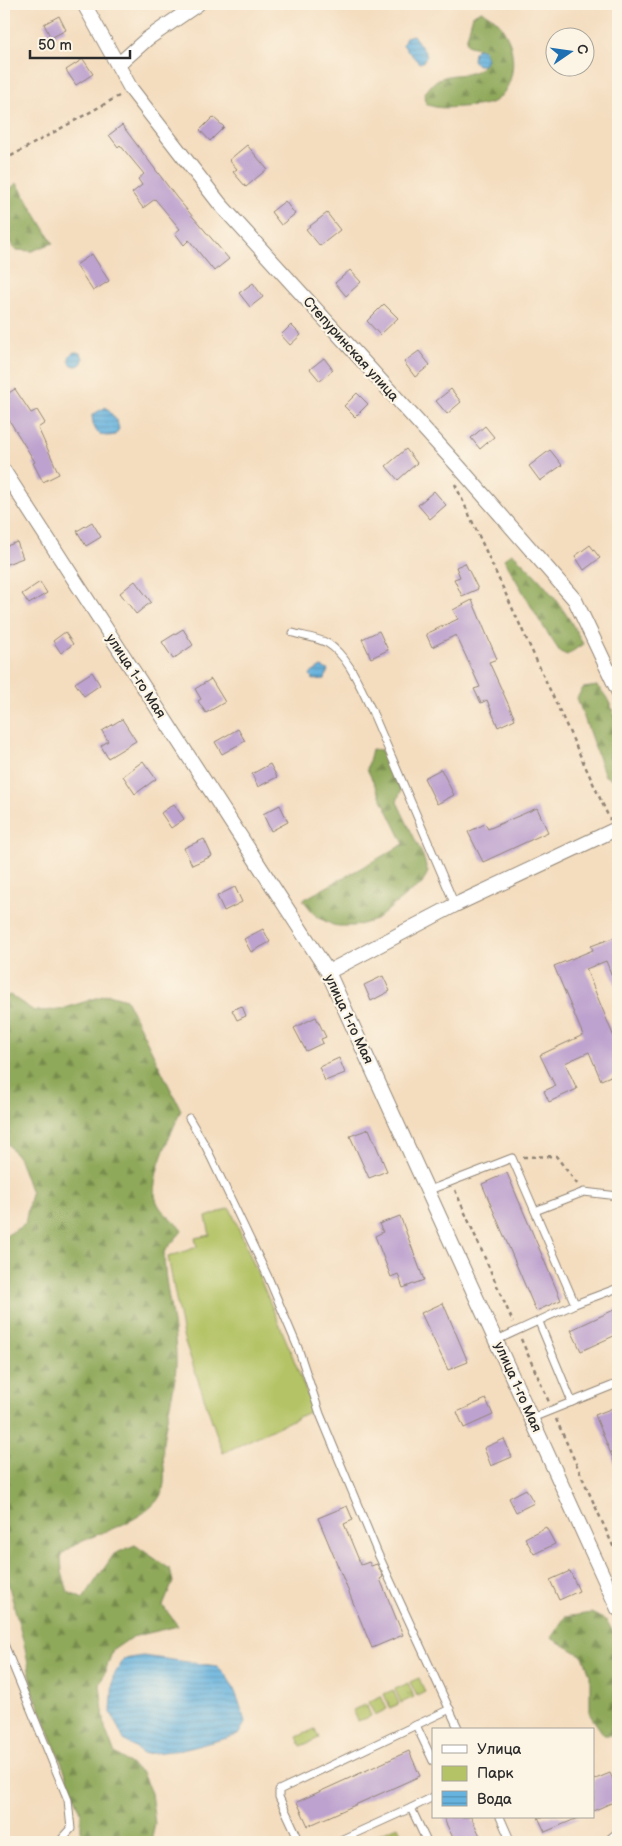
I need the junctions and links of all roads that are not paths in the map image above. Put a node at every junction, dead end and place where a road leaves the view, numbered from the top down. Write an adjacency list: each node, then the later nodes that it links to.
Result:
1 (84, 4): 3 (street, Степуринская улица)
2 (198, 4): 3 (street)
3 (119, 64): 6 (street, Степуринская улица)
4 (4, 471): 9 (street, улица 1-го Мая)
5 (293, 633): 8 (lane)
6 (618, 691)
7 (616, 831): 8 (street)
8 (455, 905): 9 (street)
9 (328, 972): 11 (street, улица 1-го Мая)
10 (189, 1118): 23 (lane)
11 (427, 1191): 13 (lane); 17 (street, улица 1-го Мая)
12 (618, 1196): 13 (lane)
13 (535, 1211): 15 (lane)
14 (618, 1288): 15 (lane)
15 (575, 1304): 16 (lane)
16 (539, 1322): 17 (lane); 19 (lane)
17 (496, 1340): 20 (street, улица 1-го Мая)
18 (618, 1386): 19 (lane)
19 (572, 1402): 20 (lane)
20 (532, 1418): 21 (street, улица 1-го Мая)
21 (618, 1609)
22 (4, 1644): 31 (lane)
23 (450, 1709): 24 (lane); 25 (lane)
24 (416, 1725): 26 (lane); 32 (lane)
25 (458, 1728)
26 (432, 1759)
27 (432, 1798): 28 (lane)
28 (411, 1808): 33 (lane); 34 (lane)
29 (500, 1818): 35 (lane)
30 (618, 1832): 36 (lane)
31 (59, 1842)
32 (300, 1842)
33 (336, 1842)
34 (427, 1842)
35 (511, 1842)
36 (606, 1842)

